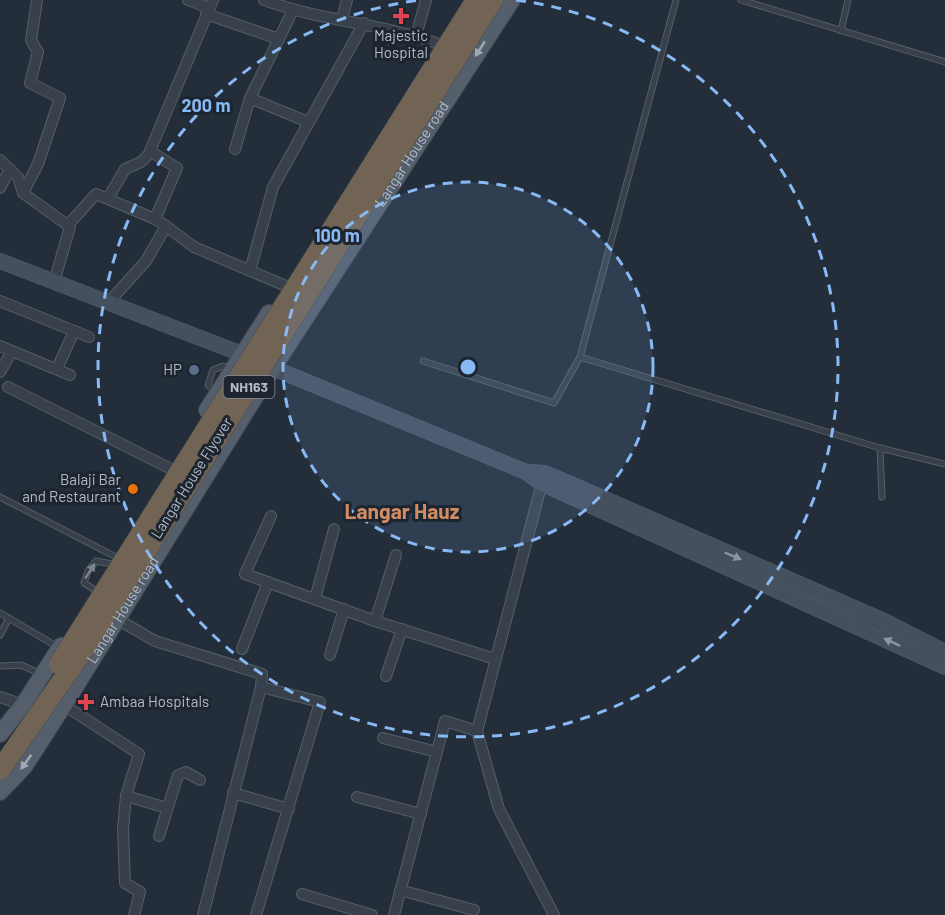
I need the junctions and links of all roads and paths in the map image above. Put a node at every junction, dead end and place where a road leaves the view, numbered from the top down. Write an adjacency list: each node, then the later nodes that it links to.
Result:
1 (37, 0): 29 (street)
2 (188, 0): 13 (street)
3 (265, 0): 14 (street)
4 (347, 0): 15 (street)
5 (426, 0): 18 (street)
6 (467, 0): 20 (main road)
7 (476, 0): 90 (highway, Langar House Flyover / NH163, bridge)
8 (493, 0): 92 (highway, Langar House Flyover / NH163, bridge)
9 (512, 0): 38 (main road, Langar House road, one-way to 38)
10 (676, 0): 46 (lane)
11 (741, 0): 17 (lane)
12 (848, 0): 17 (lane)
13 (210, 7): 19 (street); 25 (street)
14 (293, 10): 15 (street); 19 (street)
15 (342, 19): 16 (street)
16 (364, 23): 18 (street); 23 (street)
17 (841, 31): 21 (lane)
18 (416, 36): 20 (street)
19 (279, 39): 22 (street)
20 (440, 44): 36 (main road)
21 (945, 62)
22 (250, 98): 23 (street); 24 (street)
23 (308, 122): 35 (street)
24 (235, 149)
25 (150, 153): 30 (street); 31 (street)
26 (0, 160): 27 (street)
27 (9, 169): 28 (street); 29 (street)
28 (0, 188)
29 (23, 193): 32 (street)
30 (108, 198): 31 (street); 32 (street)
31 (155, 219): 33 (street)
32 (68, 225): 37 (street)
33 (166, 226): 35 (street); 40 (street)
34 (0, 261): 37 (street)
35 (250, 271): 36 (street)
36 (290, 280): 38 (main road); 45 (main road)
37 (54, 282): 40 (street)
38 (322, 291): 48 (main road, Langar House road)
39 (0, 301): 41 (street)
40 (109, 302): 45 (street)
41 (74, 331): 42 (street); 49 (street)
42 (89, 337)
43 (0, 346): 44 (street)
44 (12, 351): 49 (street); 50 (street)
45 (242, 354): 54 (main road)
46 (580, 357): 47 (lane); 53 (lane)
47 (423, 361)
48 (273, 368): 56 (main road, Langar House road); 57 (street)
49 (57, 369): 51 (street)
50 (0, 372)
51 (70, 375)
52 (8, 387): 54 (street)
53 (880, 448): 55 (lane); 58 (lane)
54 (175, 462): 56 (main road); 63 (main road)
55 (945, 464)
56 (209, 471): 69 (main road, Langar House road)
57 (543, 478): 75 (street, one-way to 75); 77 (street); 79 (street, one-way to 57)
58 (882, 496)
59 (0, 497): 63 (lane)
60 (270, 516): 64 (street)
61 (333, 529): 65 (street)
62 (396, 555): 70 (street)
63 (114, 561): 73 (main road, one-way to 63)
64 (268, 582): 65 (street); 74 (street)
65 (315, 598): 66 (street)
66 (344, 609): 70 (street); 76 (street)
67 (0, 613): 68 (lane)
68 (9, 618): 72 (lane); 73 (lane)
69 (117, 619): 82 (street); 84 (main road, Langar House road)
70 (375, 621): 71 (street)
71 (402, 629): 77 (street); 81 (street)
72 (0, 635)
73 (59, 648): 80 (main road)
74 (242, 649)
75 (945, 652)
76 (330, 655)
77 (495, 659): 86 (street)
78 (0, 666): 80 (lane)
79 (945, 667)
80 (42, 674): 85 (main road)
81 (386, 676)
82 (261, 687): 95 (street); 99 (street)
83 (0, 697): 85 (street)
84 (64, 705): 87 (main road, Langar House road); 96 (street)
85 (20, 710): 87 (main road); 88 (main road)
86 (477, 731): 91 (street); 110 (street)
87 (45, 733): 94 (main road, Langar House road, one-way to 94)
88 (0, 734)
89 (383, 738): 91 (street)
90 (0, 750)
91 (437, 752): 100 (street)
92 (0, 770)
93 (200, 780): 98 (street)
94 (0, 792)
95 (233, 793): 99 (street); 106 (street)
96 (126, 796): 98 (street); 105 (street)
97 (357, 797): 100 (street)
98 (167, 808): 101 (street)
99 (289, 810): 107 (street)
100 (421, 814): 102 (street)
101 (159, 836)
102 (400, 890): 104 (street); 109 (street)
103 (302, 894): 108 (street)
104 (474, 910)
105 (134, 915)
106 (203, 915)
107 (256, 915)
108 (372, 915)
109 (394, 915)
110 (554, 915)

